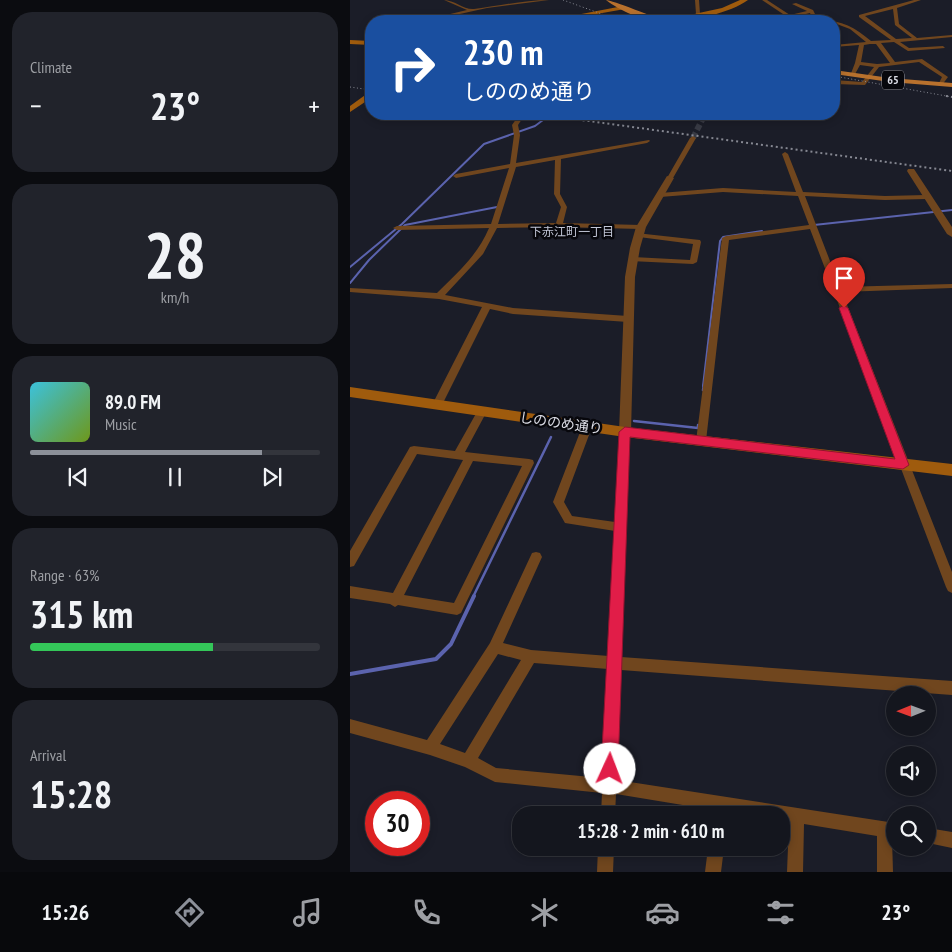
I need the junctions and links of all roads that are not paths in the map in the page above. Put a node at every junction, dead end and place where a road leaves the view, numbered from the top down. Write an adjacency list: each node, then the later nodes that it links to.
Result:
1 (446, 0): 14 (street)
2 (547, 0): 9 (street)
3 (609, 0): 12 (main road)
4 (697, 0): 16 (street)
5 (746, 0): 16 (main road)
6 (764, 0): 13 (street)
7 (803, 0): 10 (street)
8 (919, 0): 11 (street)
9 (527, 1): 14 (street)
10 (794, 4): 13 (street); 15 (street)
11 (895, 7): 29 (street); 30 (street)
12 (623, 8): 18 (main road); 19 (main road)
13 (781, 9): 21 (street)
14 (470, 10): 17 (street)
15 (811, 11): 22 (street); 23 (street)
16 (698, 14): 20 (main road)
17 (449, 15)
18 (583, 15)
19 (643, 15)
20 (693, 15)
21 (789, 15)
22 (794, 15)
23 (813, 15)
24 (840, 22): 25 (street)
25 (846, 25): 26 (street); 32 (street)
26 (840, 26)
27 (952, 36): 28 (street)
28 (931, 37): 29 (street); 36 (street)
29 (915, 38): 30 (street)
30 (895, 40): 32 (street); 36 (street)
31 (350, 42): 33 (main road)
32 (874, 42): 34 (street); 39 (street)
33 (365, 43)
34 (862, 43): 35 (street); 38 (street)
35 (840, 45)
36 (943, 47): 37 (street)
37 (949, 51)
38 (858, 63): 40 (street); 42 (street)
39 (893, 63): 40 (street); 45 (street)
40 (877, 66): 43 (street)
41 (840, 73): 42 (main road, 65)
42 (852, 75): 43 (main road, 65)
43 (867, 77): 44 (street); 45 (main road, 65)
44 (840, 82)
45 (940, 84): 46 (main road, 65)
46 (952, 84)
47 (365, 99): 48 (main road)
48 (350, 110)
49 (518, 120): 54 (street)
50 (692, 138): 57 (street)
51 (647, 141): 53 (street)
52 (785, 154): 58 (street)
53 (558, 158): 54 (street); 61 (street)
54 (512, 166): 56 (street); 62 (street)
55 (910, 171): 60 (street)
56 (456, 176)
57 (670, 178): 59 (street)
58 (800, 194): 59 (street); 60 (street); 63 (street)
59 (660, 195): 65 (street)
60 (926, 197): 66 (street)
61 (559, 225): 62 (street); 65 (street)
62 (495, 226): 64 (street); 71 (street)
63 (813, 227): 70 (street); 79 (street)
64 (397, 228)
65 (640, 231): 67 (street); 67 (street)
66 (952, 234)
67 (633, 259): 73 (street)
68 (952, 286): 70 (street)
69 (350, 290): 71 (street)
70 (837, 290): 82 (street)
71 (439, 296): 72 (street)
72 (487, 306): 73 (street); 75 (street)
73 (628, 319): 78 (street)
74 (351, 395): 75 (main road, しののめ通り)
75 (437, 406): 76 (main road, しののめ通り)
76 (482, 413): 77 (main road, しののめ通り); 80 (street)
77 (587, 427): 78 (main road, しののめ通り); 84 (street)
78 (625, 432): 79 (main road, しののめ通り); 84 (street)
79 (701, 441): 82 (main road, しののめ通り)
80 (458, 454): 81 (street); 86 (street)
81 (470, 457): 89 (street); 89 (street)
82 (903, 465): 83 (main road, しののめ通り); 87 (street)
83 (952, 470)
84 (620, 527): 92 (street)
85 (536, 556): 90 (street)
86 (350, 562)
87 (951, 581)
88 (350, 592): 89 (street)
89 (395, 600)
90 (495, 647): 91 (street); 95 (street)
91 (531, 656): 92 (street); 96 (street)
92 (614, 663): 93 (street); 97 (street)
93 (952, 688)
94 (350, 726): 95 (street)
95 (430, 748): 96 (street)
96 (468, 761): 97 (street)
97 (609, 786): 98 (street); 99 (street)
98 (608, 806)
99 (706, 806)
100 (790, 815): 101 (street)
101 (797, 816): 102 (street); 110 (street)
102 (886, 830)
103 (936, 837): 104 (street)
104 (952, 840)
105 (606, 856): 108 (street)
106 (715, 856): 109 (street)
107 (887, 856): 111 (street)
108 (605, 872)
109 (713, 872)
110 (795, 872)
111 (885, 872)

